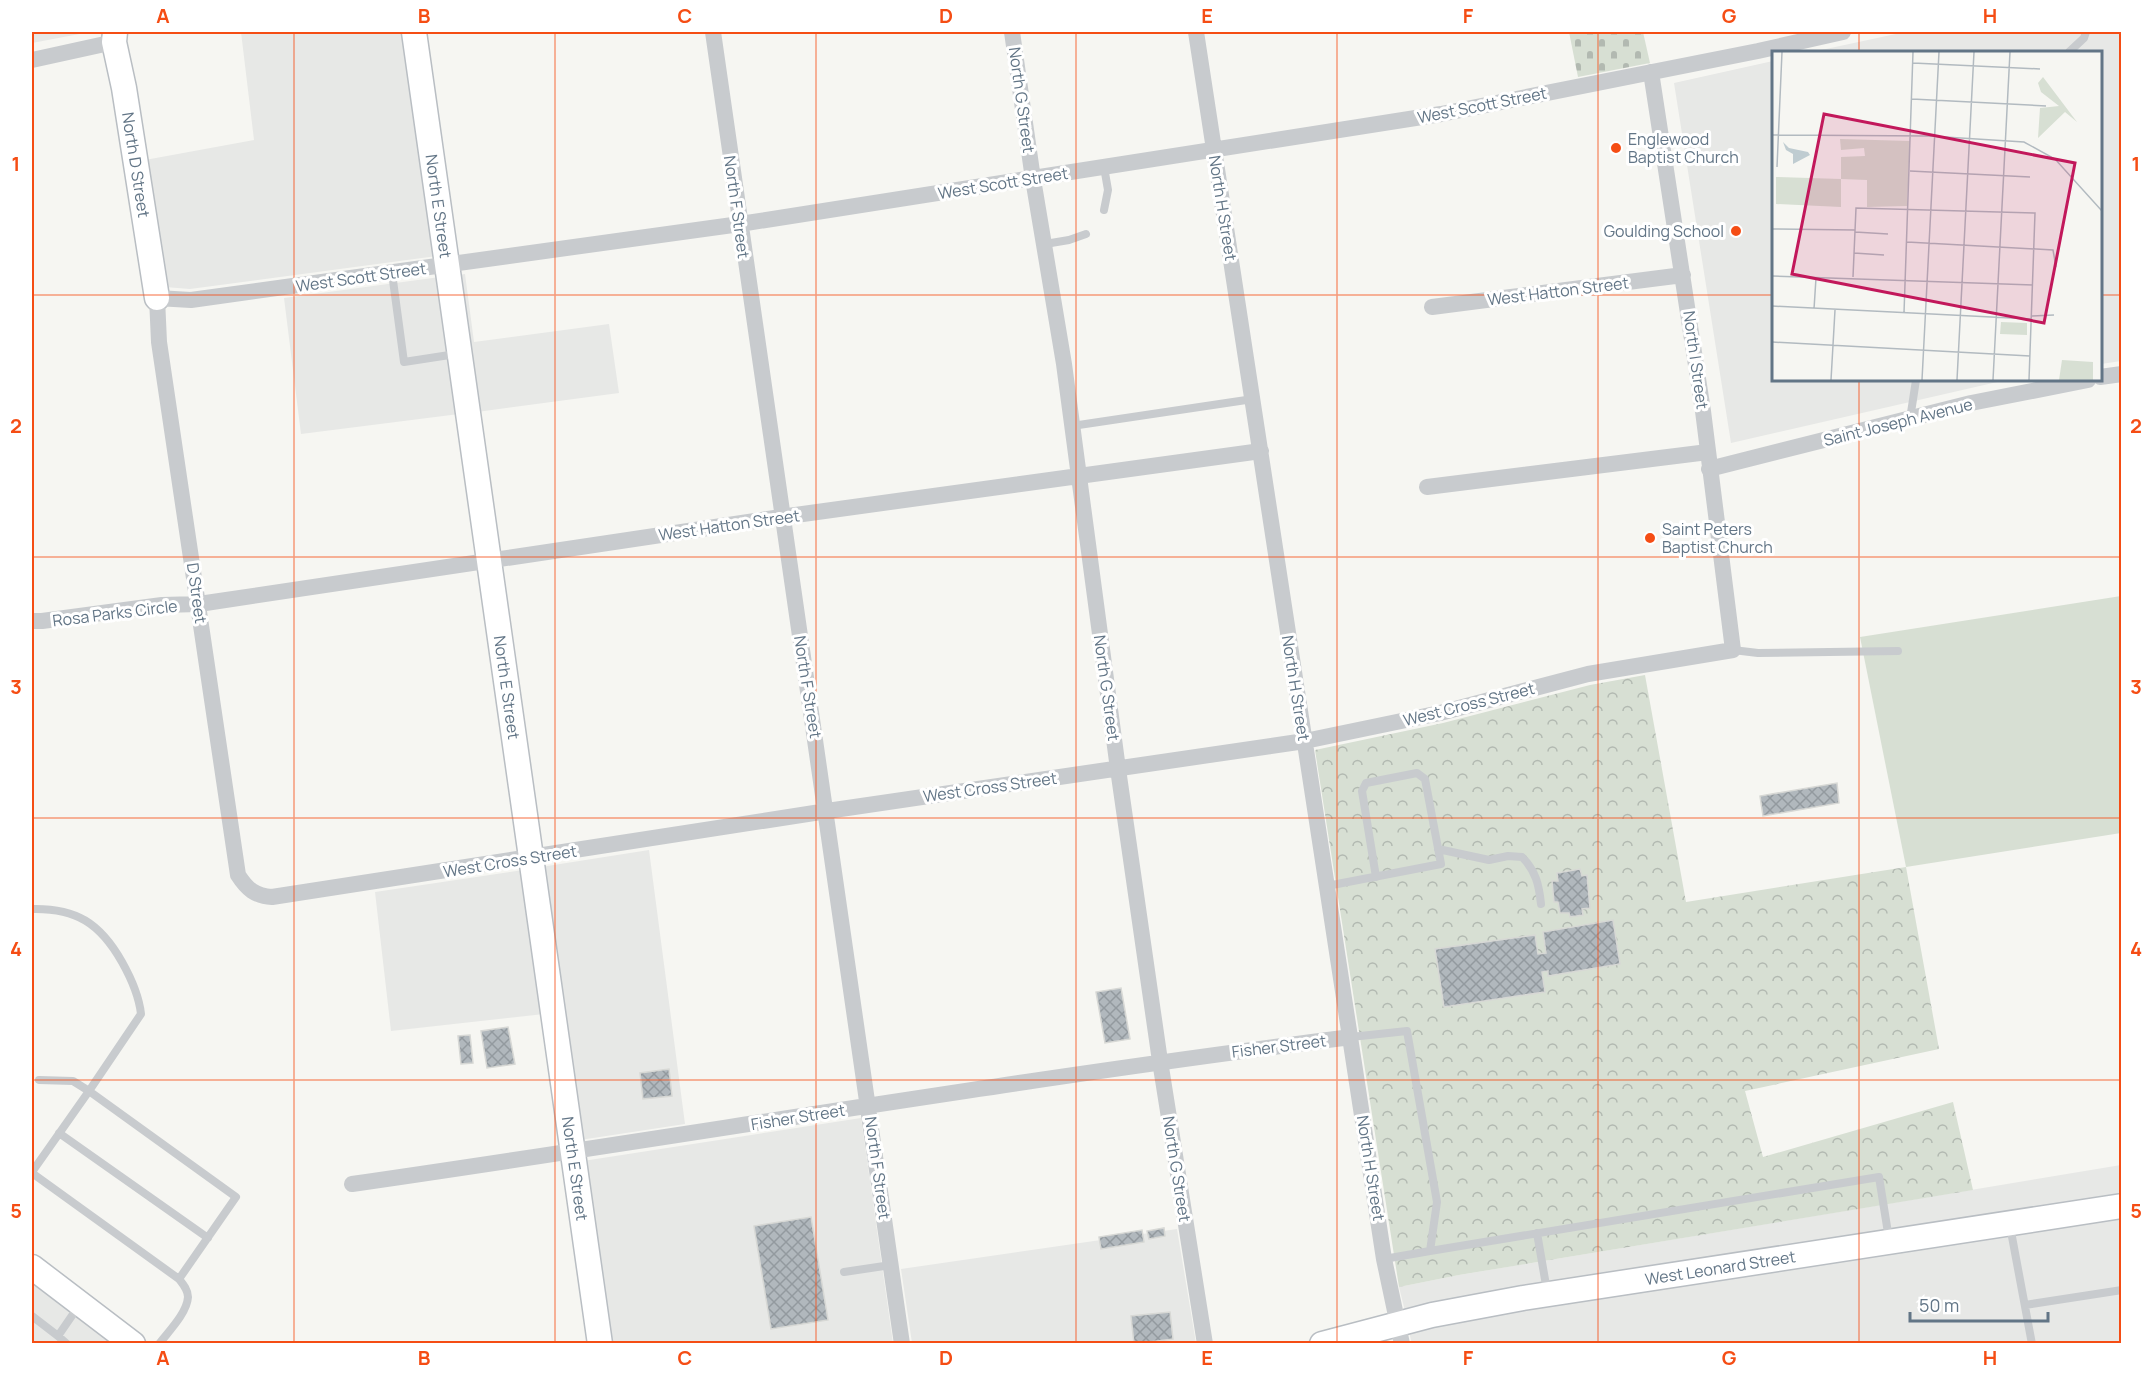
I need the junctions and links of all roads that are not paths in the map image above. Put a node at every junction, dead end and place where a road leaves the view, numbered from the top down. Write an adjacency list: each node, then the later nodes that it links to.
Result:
1 (414, 32): 18 (street, North E Street)
2 (713, 32): 15 (street, North F Street)
3 (1012, 32): 13 (street, North G Street)
4 (1196, 32): 11 (street, North H Street)
5 (1843, 32): 10 (street, West Scott Street)
6 (2086, 32): 8 (lane)
7 (115, 37): 9 (street); 21 (street, North D Street)
8 (2070, 51)
9 (32, 60)
10 (1651, 72): 11 (street, West Scott Street); 20 (street, North I Street)
11 (1214, 149): 12 (street, West Scott Street); 28 (street, North H Street)
12 (1104, 167): 13 (street, West Scott Street); 14 (lane)
13 (1033, 179): 15 (street, West Scott Street); 17 (street, North G Street)
14 (1104, 210)
15 (740, 224): 18 (street, West Scott Street); 35 (street, North F Street)
16 (1086, 234): 17 (lane)
17 (1045, 244): 30 (street, North G Street)
18 (447, 265): 19 (street, West Scott Street); 23 (street, North E Street)
19 (392, 273): 21 (street, West Scott Street); 23 (lane)
20 (1683, 274): 22 (street, West Hatton Street); 32 (street, North I Street)
21 (157, 297): 37 (street, D Street)
22 (1432, 307)
23 (460, 354): 36 (street, North E Street)
24 (2121, 374): 25 (street)
25 (2102, 377)
26 (1916, 381): 29 (lane)
27 (2082, 381): 29 (street, Saint Joseph Avenue)
28 (1253, 399): 30 (lane); 31 (street, North H Street)
29 (1910, 419): 32 (street, Saint Joseph Avenue)
30 (1072, 426): 33 (street, North G Street)
31 (1261, 451): 33 (street, West Hatton Street); 41 (street, North H Street)
32 (1709, 460): 34 (street, Saint Joseph Avenue); 39 (street, North I Street)
33 (1078, 477): 35 (street, West Hatton Street); 42 (street, North G Street)
34 (1427, 487)
35 (781, 517): 36 (street, West Hatton Street); 43 (street, North F Street)
36 (489, 560): 37 (street, West Hatton Street); 45 (street, North E Street)
37 (198, 604): 38 (street, Rosa Parks Circle); 48 (street, D Street)
38 (32, 621)
39 (1732, 650): 40 (lane); 41 (street, West Cross Street)
40 (1898, 651)
41 (1305, 741): 42 (street, West Cross Street); 47 (street, North H Street)
42 (1118, 769): 43 (street, West Cross Street); 52 (street, North G Street)
43 (827, 811): 45 (street, West Cross Street); 55 (street, North F Street)
44 (1438, 849): 46 (lane); 46 (lane); 49 (lane)
45 (531, 858): 48 (street, West Cross Street); 57 (street, North E Street)
46 (1376, 877): 47 (lane)
47 (1327, 886): 51 (street, North H Street)
48 (245, 887)
49 (1541, 904)
50 (32, 909): 54 (lane)
51 (1351, 1037): 52 (street, Fisher Street); 65 (lane); 66 (street, North H Street)
52 (1160, 1061): 55 (street, Fisher Street); 83 (street, North G Street)
53 (39, 1080): 54 (lane)
54 (89, 1091): 56 (lane); 63 (lane)
55 (869, 1106): 57 (street, Fisher Street); 67 (street, North F Street)
56 (59, 1133): 58 (lane); 63 (lane)
57 (573, 1152): 59 (street, Fisher Street); 81 (street, North E Street)
58 (32, 1173): 70 (lane)
59 (352, 1184)
60 (2121, 1206): 61 (street, West Leonard Street)
61 (2010, 1224): 64 (street, West Leonard Street); 74 (lane)
62 (1537, 1233): 64 (lane); 65 (lane); 72 (lane)
63 (208, 1238): 70 (lane)
64 (1890, 1242): 72 (street, West Leonard Street)
65 (1430, 1251): 66 (lane)
66 (1384, 1259): 76 (street, North H Street)
67 (891, 1265): 69 (lane); 82 (street, North F Street)
68 (32, 1267): 73 (street)
69 (844, 1272)
70 (179, 1279): 80 (lane)
71 (2121, 1290): 74 (lane)
72 (1548, 1294): 76 (street, West Leonard Street)
73 (80, 1304): 77 (lane); 79 (street)
74 (2025, 1305): 85 (lane)
75 (32, 1316): 77 (lane)
76 (1400, 1334): 84 (street, West Leonard Street)
77 (58, 1336): 78 (lane)
78 (67, 1344)
79 (133, 1344)
80 (159, 1344)
81 (600, 1344)
82 (902, 1344)
83 (1205, 1344)
84 (1322, 1344)
85 (2032, 1344)

